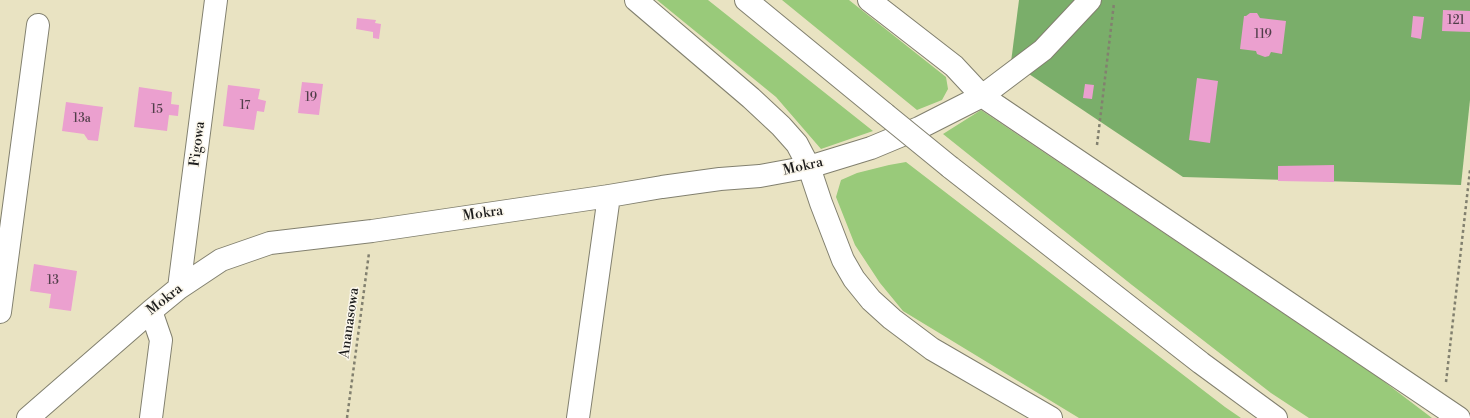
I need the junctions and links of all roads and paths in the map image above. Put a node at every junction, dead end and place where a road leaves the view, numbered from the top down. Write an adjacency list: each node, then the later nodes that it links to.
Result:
1 (216, 0): 14 (street, Figowa)
2 (636, 0): 9 (street)
3 (746, 0): 23 (street, bridge)
4 (869, 0): 8 (street)
5 (1090, 0): 8 (street, Mokra)
6 (1114, 0): 11 (path)
7 (38, 25): 16 (street)
8 (982, 96): 9 (street, Mokra); 11 (street)
9 (809, 167): 12 (street, Mokra); 22 (street)
10 (1470, 170): 17 (path)
11 (1093, 172): 17 (street)
12 (608, 196): 13 (street, Mokra); 21 (street)
13 (372, 231): 14 (street, Mokra); 20 (path, Ananasowa)
14 (179, 288): 15 (street, Mokra)
15 (151, 311): 18 (street, Mokra); 19 (street)
16 (0, 312)
17 (1451, 412)
18 (28, 418)
19 (151, 418)
20 (347, 418)
21 (578, 418)
22 (1051, 418)
23 (1276, 418)

